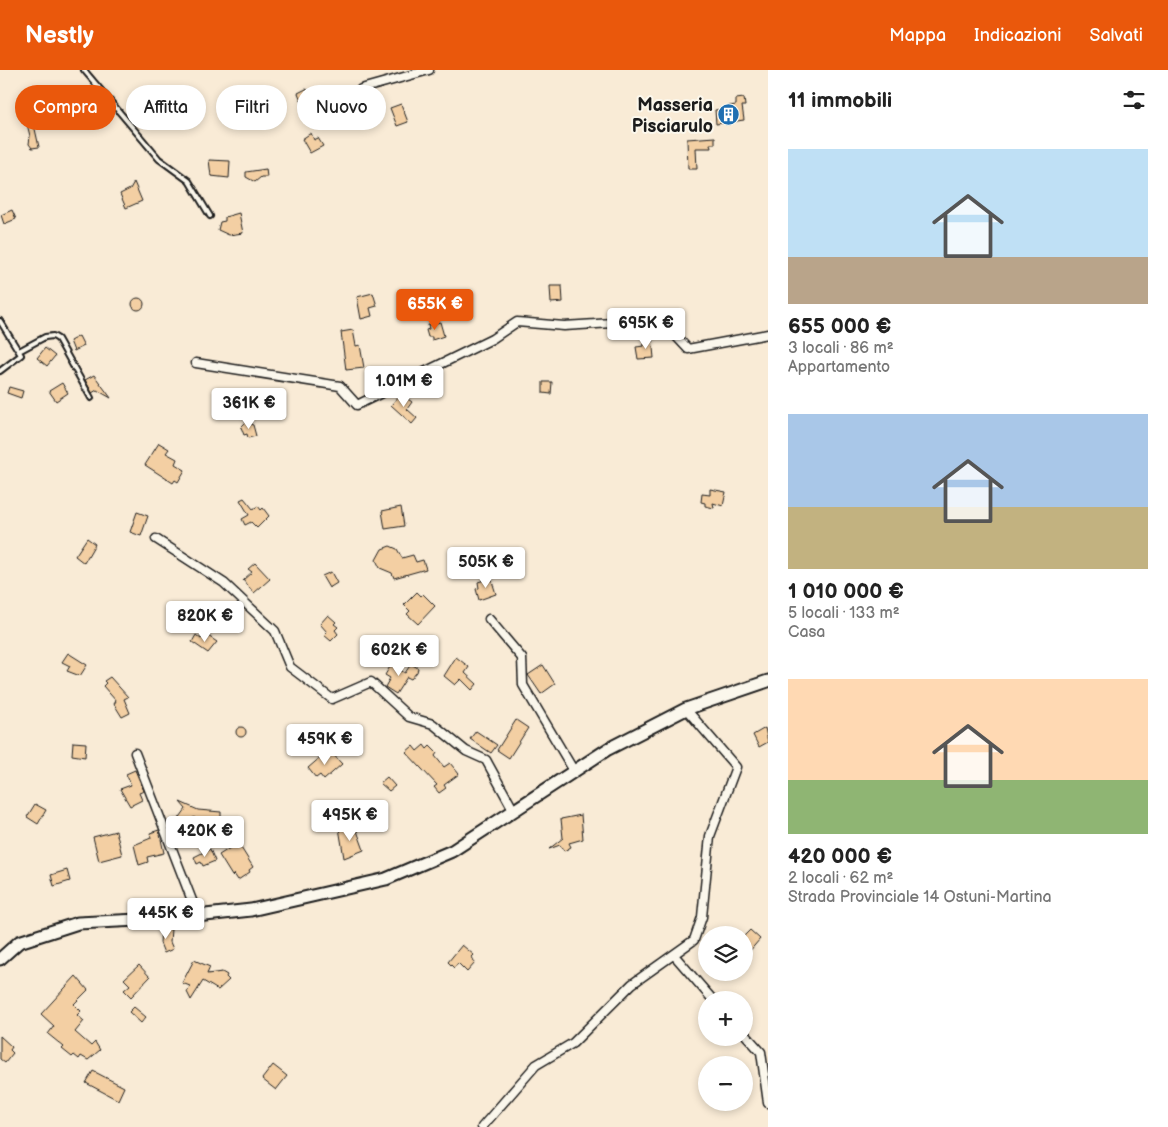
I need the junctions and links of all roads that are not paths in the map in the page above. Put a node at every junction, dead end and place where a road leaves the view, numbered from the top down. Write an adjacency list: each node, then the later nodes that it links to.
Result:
1 (84, 70): 4 (lane)
2 (429, 70): 3 (street)
3 (375, 85)
4 (210, 216)
5 (0, 321): 7 (lane)
6 (768, 334): 8 (street)
7 (19, 351): 9 (lane); 10 (lane)
8 (196, 362)
9 (0, 371)
10 (91, 398)
11 (156, 538): 17 (street)
12 (489, 619): 16 (street)
13 (768, 680): 14 (main road)
14 (686, 709): 16 (main road); 19 (street)
15 (135, 753): 18 (street)
16 (574, 771): 17 (main road)
17 (514, 811): 18 (main road)
18 (198, 916): 20 (main road)
19 (674, 955): 21 (street); 24 (street)
20 (0, 959)
21 (705, 991)
22 (753, 1044): 23 (street)
23 (768, 1103)
24 (482, 1127)

